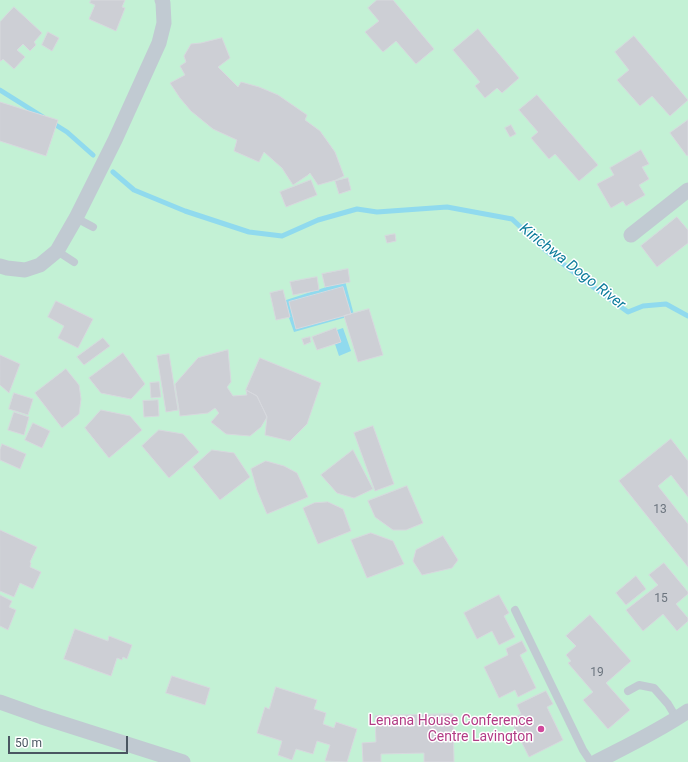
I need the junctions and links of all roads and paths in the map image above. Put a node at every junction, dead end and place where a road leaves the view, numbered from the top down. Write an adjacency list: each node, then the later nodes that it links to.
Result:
1 (162, 0): 3 (street)
2 (688, 190): 5 (street)
3 (76, 218): 4 (lane); 6 (street)
4 (93, 227)
5 (631, 235)
6 (57, 251): 7 (lane); 8 (street)
7 (74, 262)
8 (0, 266)
9 (515, 610): 14 (lane)
10 (628, 691): 12 (lane)
11 (0, 702): 13 (street)
12 (682, 715): 15 (street)
13 (183, 762)
14 (591, 762)
15 (596, 762)

